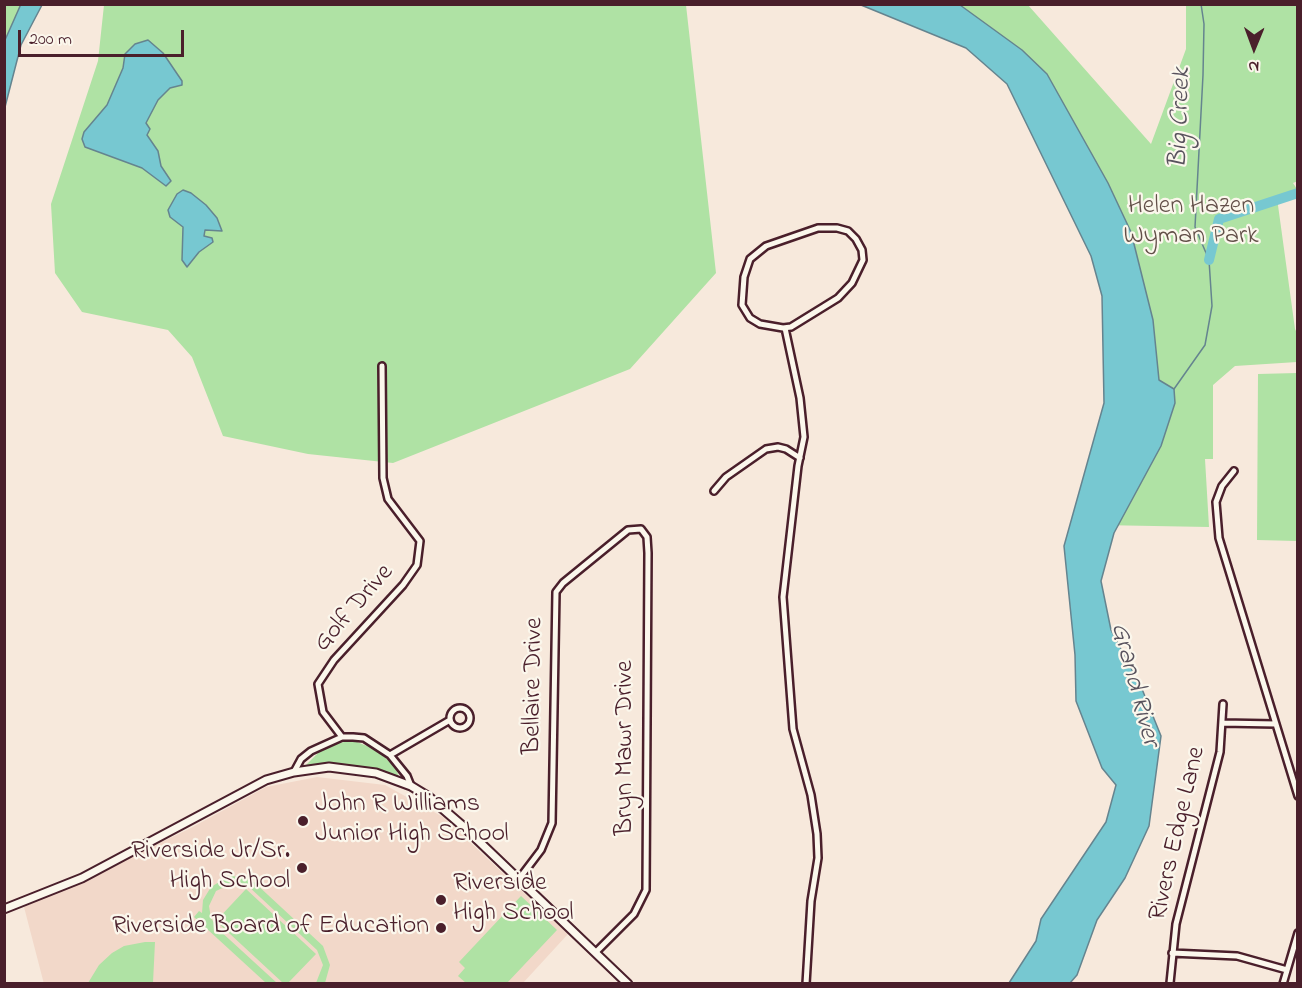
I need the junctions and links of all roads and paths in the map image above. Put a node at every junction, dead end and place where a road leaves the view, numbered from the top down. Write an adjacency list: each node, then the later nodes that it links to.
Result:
1 (785, 328): 1 (street); 3 (street)
2 (382, 366): 11 (street, Golf Drive)
3 (800, 458): 5 (street); 24 (street)
4 (1234, 471): 10 (street)
5 (714, 491)
6 (641, 529): 16 (street, Bellaire Drive); 19 (street, Bryn Mawr Drive)
7 (1223, 704): 9 (street, Rivers Edge Lane)
8 (450, 720): 12 (street)
9 (1222, 723): 10 (street, Rivers Edge Lane); 20 (street, Rivers Edge Lane)
10 (1276, 724): 15 (street)
11 (342, 737): 12 (street); 13 (street)
12 (390, 755): 14 (street)
13 (294, 772): 14 (main road); 17 (main road)
14 (411, 786): 16 (main road)
15 (1298, 796)
16 (519, 879): 19 (main road)
17 (4, 909)
18 (1298, 933): 21 (street)
19 (596, 952): 23 (main road)
20 (1172, 953): 21 (street, Rivers Edge Lane); 22 (street, Rivers Edge Lane)
21 (1287, 970): 25 (street)
22 (1170, 983)
23 (628, 984)
24 (806, 984)
25 (1283, 984)

